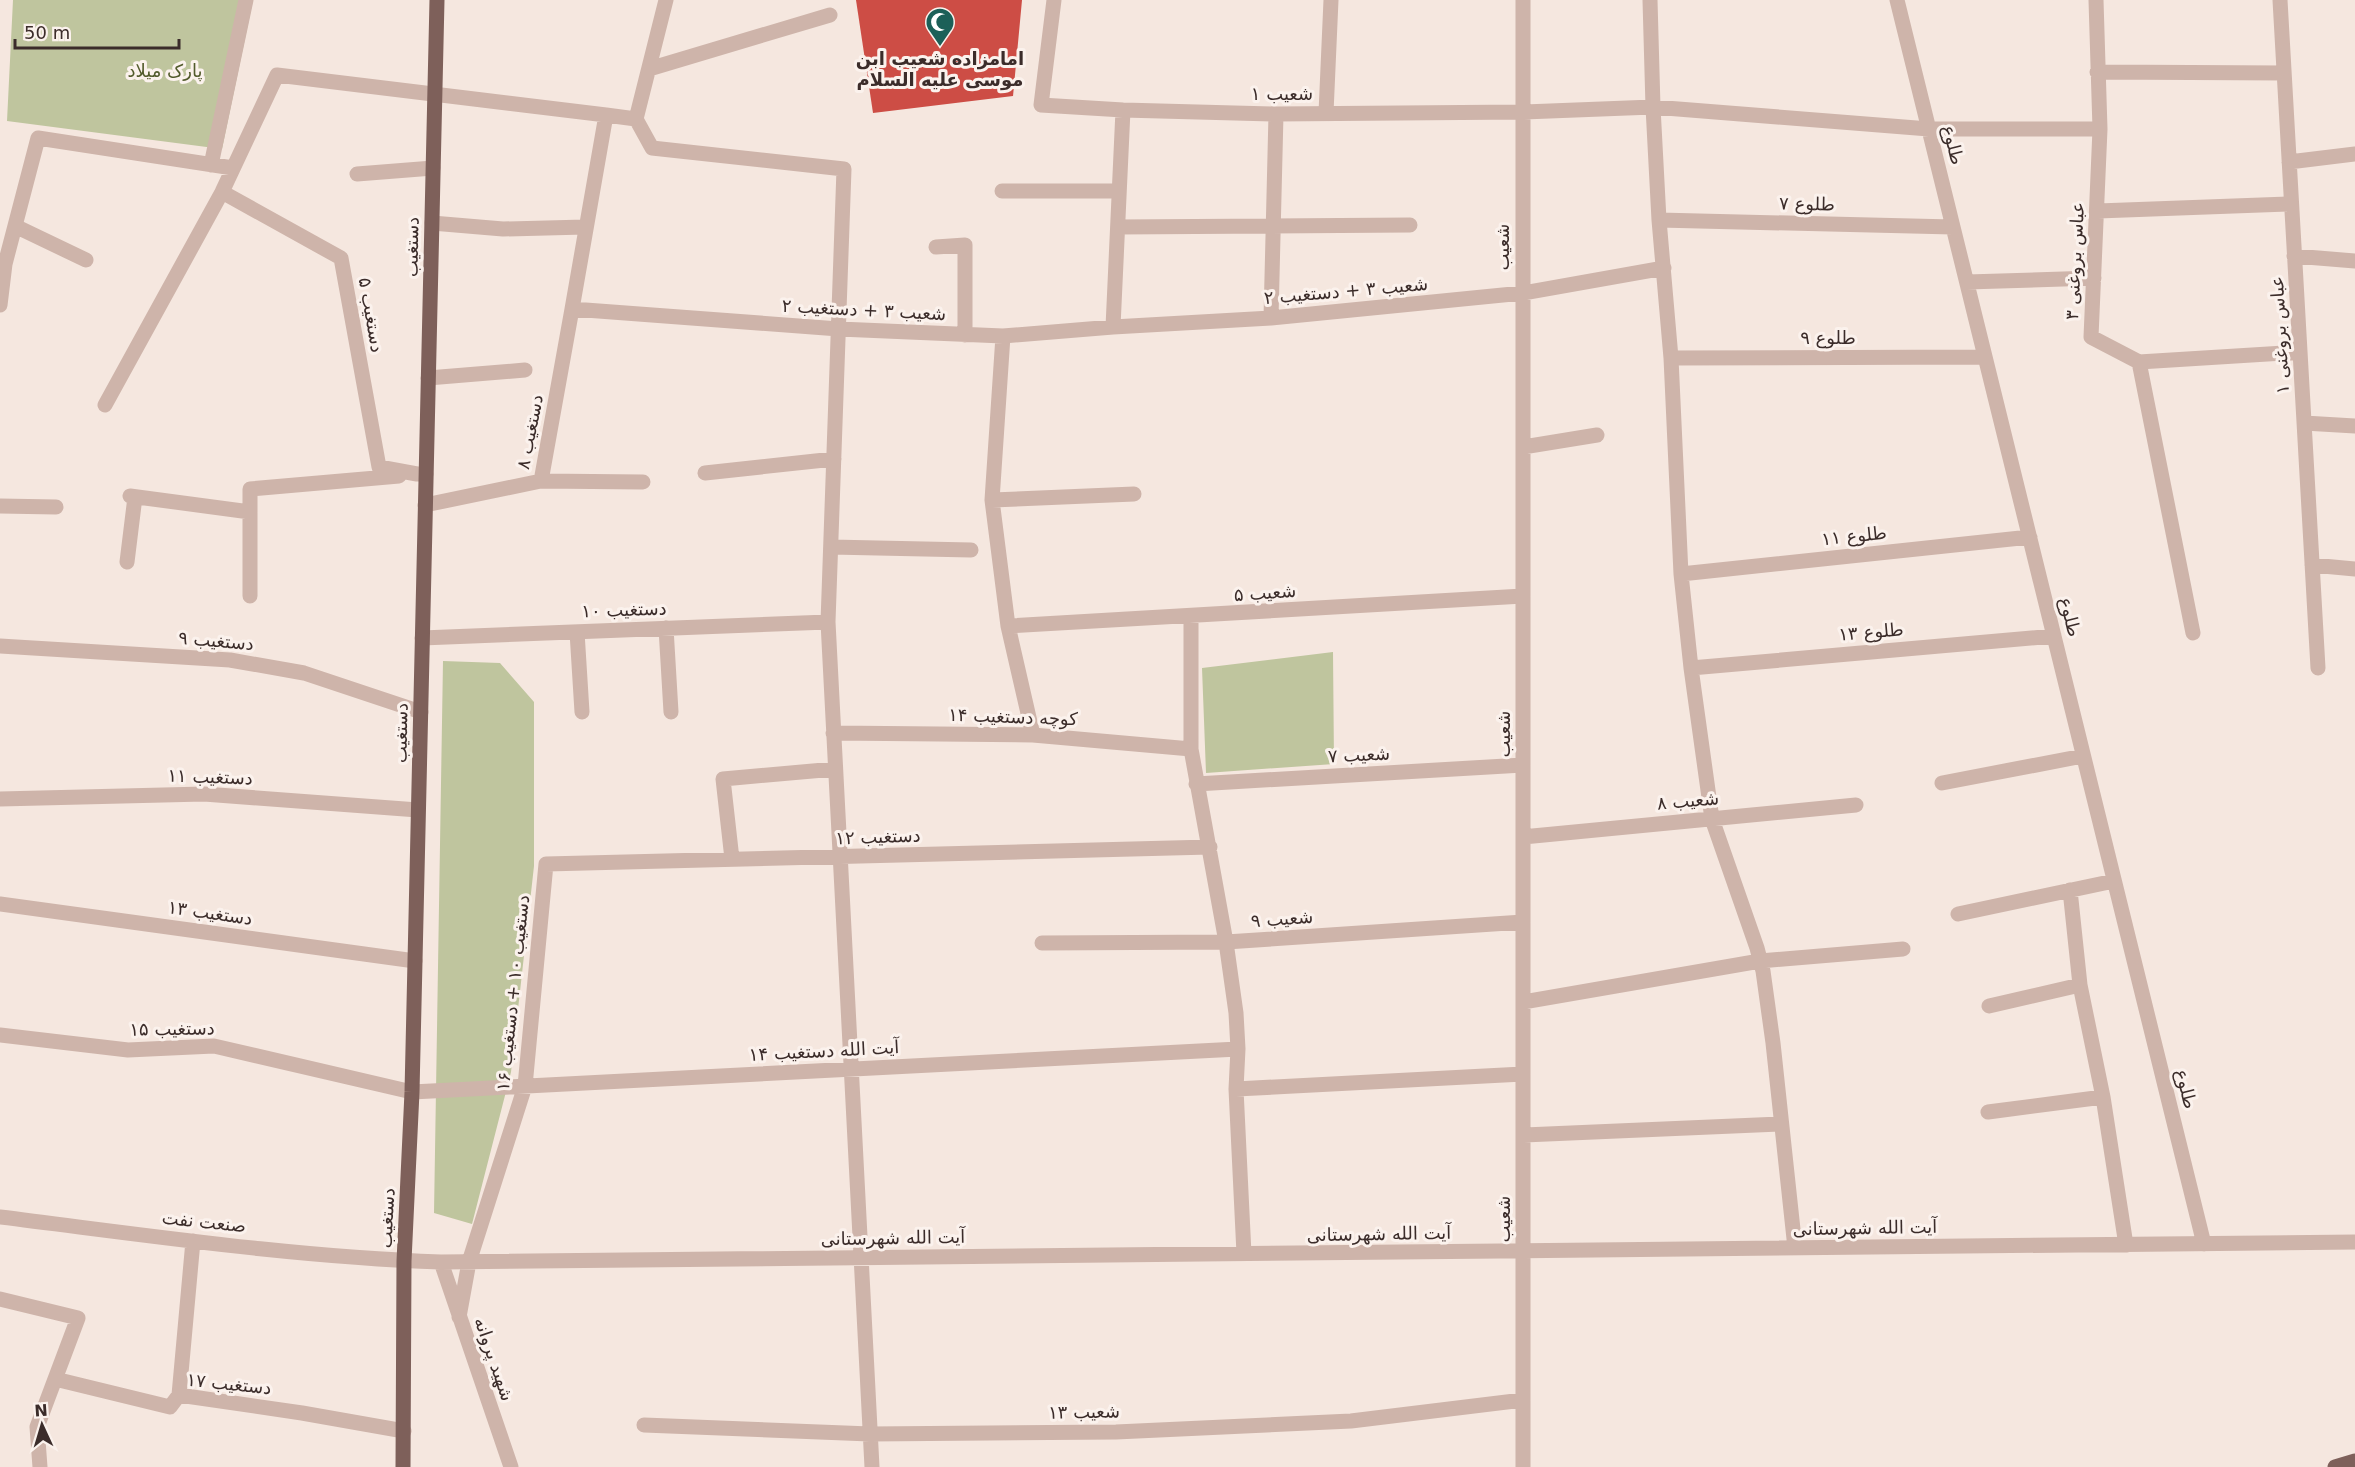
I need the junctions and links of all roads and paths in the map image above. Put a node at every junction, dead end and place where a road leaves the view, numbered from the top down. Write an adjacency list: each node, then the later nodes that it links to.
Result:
1 (246, 0): 27 (street)
2 (437, 0): 15 (main road, دستغیب)
3 (666, 0): 12 (street)
4 (1054, 0): 17 (street, شعیب ۱)
5 (1331, 0): 19 (street)
6 (1523, 0): 18 (street, شعیب)
7 (1650, 0): 16 (street)
8 (1897, 0): 23 (street, طلوع)
9 (2096, 0): 13 (street, عباس بروغنی ۳)
10 (2280, 0): 14 (street, عباس بروغنی ۱)
11 (830, 15): 12 (street)
12 (649, 69): 22 (street)
13 (2097, 72): 14 (street); 24 (street, عباس بروغنی ۳)
14 (2284, 74): 26 (street, عباس بروغنی ۱)
15 (435, 93): 21 (street); 28 (street); 29 (main road, دستغیب)
16 (1653, 107): 18 (street, شعیب ۱); 23 (street, شعیب ۱); 36 (street)
17 (1123, 110): 20 (street, شعیب ۱); 32 (street)
18 (1523, 112): 19 (street, شعیب ۱); 52 (street, شعیب)
19 (1326, 113): 20 (street, شعیب ۱)
20 (1276, 114): 41 (street)
21 (606, 115): 22 (street); 42 (street)
22 (636, 118): 57 (street)
23 (1929, 129): 24 (street, شعیب ۱); 43 (street, طلوع)
24 (2100, 129): 35 (street, عباس بروغنی ۳)
25 (2355, 154): 26 (street)
26 (2289, 162): 34 (street, عباس بروغنی ۱)
27 (211, 165): 28 (street); 39 (street)
28 (233, 168): 33 (street)
29 (433, 168): 30 (street); 37 (main road, دستغیب)
30 (357, 174)
31 (1002, 191): 32 (street)
32 (1119, 191): 40 (street)
33 (222, 192): 66 (street); 73 (street, دستغیب ۵)
34 (2291, 204): 35 (street); 45 (street, عباس بروغنی ۱)
35 (2098, 211): 50 (street, عباس بروغنی ۳)
36 (1659, 220): 43 (street, طلوع ۷); 49 (street)
37 (432, 223): 42 (street); 65 (main road, دستغیب)
38 (1410, 225): 41 (street)
39 (15, 226): 46 (street); 48 (street)
40 (1118, 226): 41 (street); 56 (street)
41 (1273, 226): 55 (street)
42 (585, 227): 54 (street)
43 (1953, 227): 51 (street, طلوع)
44 (936, 247): 58 (street)
45 (2294, 256): 47 (street); 60 (street, عباس بروغنی ۱)
46 (86, 260)
47 (2355, 261)
48 (3, 263): 53 (street)
49 (1664, 268): 52 (street, شعیب ۳ + دستغیب ۲); 62 (street)
50 (2094, 278): 51 (street); 63 (street, عباس بروغنی ۳)
51 (1967, 282): 61 (street, طلوع)
52 (1523, 294): 55 (street, شعیب ۳ + دستغیب ۲); 70 (street, شعیب)
53 (0, 305)
54 (572, 309): 57 (street, شعیب ۳ + دستغیب ۲); 74 (street, دستغیب ۸)
55 (1271, 318): 56 (street, شعیب ۳ + دستغیب ۲)
56 (1113, 327): 59 (street, شعیب ۳ + دستغیب ۲)
57 (839, 328): 58 (street, شعیب ۳ + دستغیب ۲); 71 (street)
58 (965, 335): 59 (street, شعیب ۳ + دستغیب ۲)
59 (1004, 336): 77 (street)
60 (2300, 352): 63 (street); 67 (street, عباس بروغنی ۱)
61 (1985, 357): 62 (street, طلوع ۹); 82 (street, طلوع)
62 (1671, 358): 88 (street)
63 (2139, 362): 96 (street)
64 (525, 370): 65 (street)
65 (428, 378): 73 (main road, دستغیب)
66 (105, 405)
67 (2304, 423): 68 (street); 86 (street, عباس بروغنی ۱)
68 (2355, 426)
69 (1597, 435): 70 (street)
70 (1523, 447): 90 (street, شعیب)
71 (834, 459): 72 (street); 83 (street)
72 (705, 473)
73 (422, 474): 78 (main road, دستغیب); 81 (street)
74 (541, 481): 75 (street); 78 (street, دستغیب ۸)
75 (643, 482)
76 (1134, 494): 77 (street)
77 (992, 500): 93 (street)
78 (425, 505): 98 (main road, دستغیب)
79 (0, 506): 80 (street)
80 (56, 507)
81 (250, 512): 85 (street); 89 (street)
82 (2030, 537): 88 (street, طلوع ۱۱); 97 (street, طلوع)
83 (831, 547): 84 (street); 92 (street)
84 (971, 550)
85 (127, 562)
86 (2312, 565): 87 (street); 101 (street, عباس بروغنی ۱)
87 (2355, 569)
88 (1681, 574): 100 (street)
89 (250, 596)
90 (1523, 596): 91 (street, شعیب ۵); 109 (street, شعیب)
91 (1191, 617): 93 (street, شعیب ۵); 107 (street)
92 (828, 622): 94 (street, دستغیب ۱۰); 105 (street)
93 (1008, 626): 106 (street)
94 (666, 628): 95 (street, دستغیب ۱۰); 104 (street)
95 (577, 632): 98 (street, دستغیب ۱۰); 103 (street)
96 (2193, 633)
97 (2054, 636): 100 (street, طلوع ۱۳); 108 (street, طلوع)
98 (422, 638): 102 (main road, دستغیب)
99 (0, 646): 102 (street, دستغیب ۹)
100 (1691, 668): 116 (street)
101 (2319, 668)
102 (421, 712): 115 (main road, دستغیب)
103 (582, 712)
104 (671, 712)
105 (834, 733): 106 (street, کوچه دستغیب ۱۴); 110 (street)
106 (1033, 735): 107 (street, کوچه دستغیب ۱۴)
107 (1191, 749): 112 (street)
108 (2084, 756): 111 (street); 122 (street, طلوع)
109 (1523, 765): 112 (street, شعیب ۷); 117 (street, شعیب)
110 (836, 769): 119 (street); 120 (street)
111 (1942, 783)
112 (1196, 784): 118 (street)
113 (0, 799): 115 (street, دستغیب ۱۱)
114 (1856, 805): 116 (street, شعیب ۸)
115 (418, 810): 130 (main road, دستغیب)
116 (1712, 819): 117 (street, شعیب ۸); 131 (street)
117 (1523, 837): 126 (street, شعیب)
118 (1210, 847): 119 (street, دستغیب ۱۲); 127 (street)
119 (840, 857): 120 (street, دستغیب ۱۲); 137 (street)
120 (732, 859): 121 (street, دستغیب ۱۲)
121 (546, 864): 139 (street, دستغیب ۱۰ + دستغیب ۱۶)
122 (2114, 881): 123 (street); 149 (street, طلوع)
123 (2070, 890): 125 (street); 132 (street)
124 (0, 904): 130 (street, دستغیب ۱۳)
125 (1958, 914)
126 (1523, 922): 127 (street, شعیب ۹); 133 (street, شعیب)
127 (1226, 942): 128 (street, شعیب ۹); 136 (street)
128 (1042, 943)
129 (1903, 949): 131 (street)
130 (415, 961): 141 (main road, دستغیب)
131 (1760, 961): 133 (street); 144 (street)
132 (2080, 985): 134 (street); 142 (street)
133 (1523, 1002): 138 (street, شعیب)
134 (1989, 1006)
135 (0, 1035): 141 (street, دستغیب ۱۵)
136 (1238, 1049): 137 (street, آیت الله دستغیب ۱۴); 140 (street)
137 (851, 1069): 139 (street, آیت الله دستغیب ۱۴); 154 (street)
138 (1523, 1074): 140 (street); 145 (street, شعیب)
139 (525, 1086): 141 (street, آیت الله دستغیب ۱۴); 157 (street, دستغیب ۱۰ + دستغیب ۱۶)
140 (1236, 1089): 153 (street)
141 (412, 1092): 155 (main road, دستغیب)
142 (2103, 1097): 143 (street); 150 (street)
143 (1988, 1112)
144 (1781, 1124): 145 (street); 151 (street)
145 (1524, 1135): 152 (street, شعیب)
146 (0, 1217): 147 (street, صنعت نفت)
147 (193, 1241): 155 (street, صنعت نفت); 161 (street)
148 (2355, 1242): 149 (street, آیت الله شهرستانی)
149 (2204, 1244): 150 (street, آیت الله شهرستانی)
150 (2126, 1245): 151 (street, آیت الله شهرستانی)
151 (1795, 1248): 152 (street, آیت الله شهرستانی)
152 (1523, 1252): 153 (street, آیت الله شهرستانی); 162 (street, شعیب)
153 (1244, 1254): 154 (street, آیت الله شهرستانی)
154 (861, 1258): 157 (street, آیت الله شهرستانی); 165 (street)
155 (404, 1261): 156 (street, آیت الله شهرستانی); 164 (main road, دستغیب)
156 (441, 1262): 157 (street, آیت الله شهرستانی); 159 (street, شهید پروانه)
157 (469, 1262): 159 (street, دستغیب ۱۰ + دستغیب ۱۶)
158 (0, 1299): 160 (street)
159 (459, 1317): 169 (street, شهید پروانه)
160 (55, 1379): 161 (street, دستغیب ۱۷); 167 (street)
161 (179, 1395): 164 (street, دستغیب ۱۷)
162 (1523, 1400): 165 (street, شعیب ۱۳); 171 (street, شعیب)
163 (644, 1425): 165 (street, شعیب ۱۳)
164 (404, 1431): 168 (main road, دستغیب)
165 (870, 1434): 170 (street)
166 (2355, 1461): 172 (main road)
167 (40, 1467)
168 (403, 1467)
169 (511, 1467)
170 (872, 1467)
171 (1524, 1467)
172 (2335, 1467)

